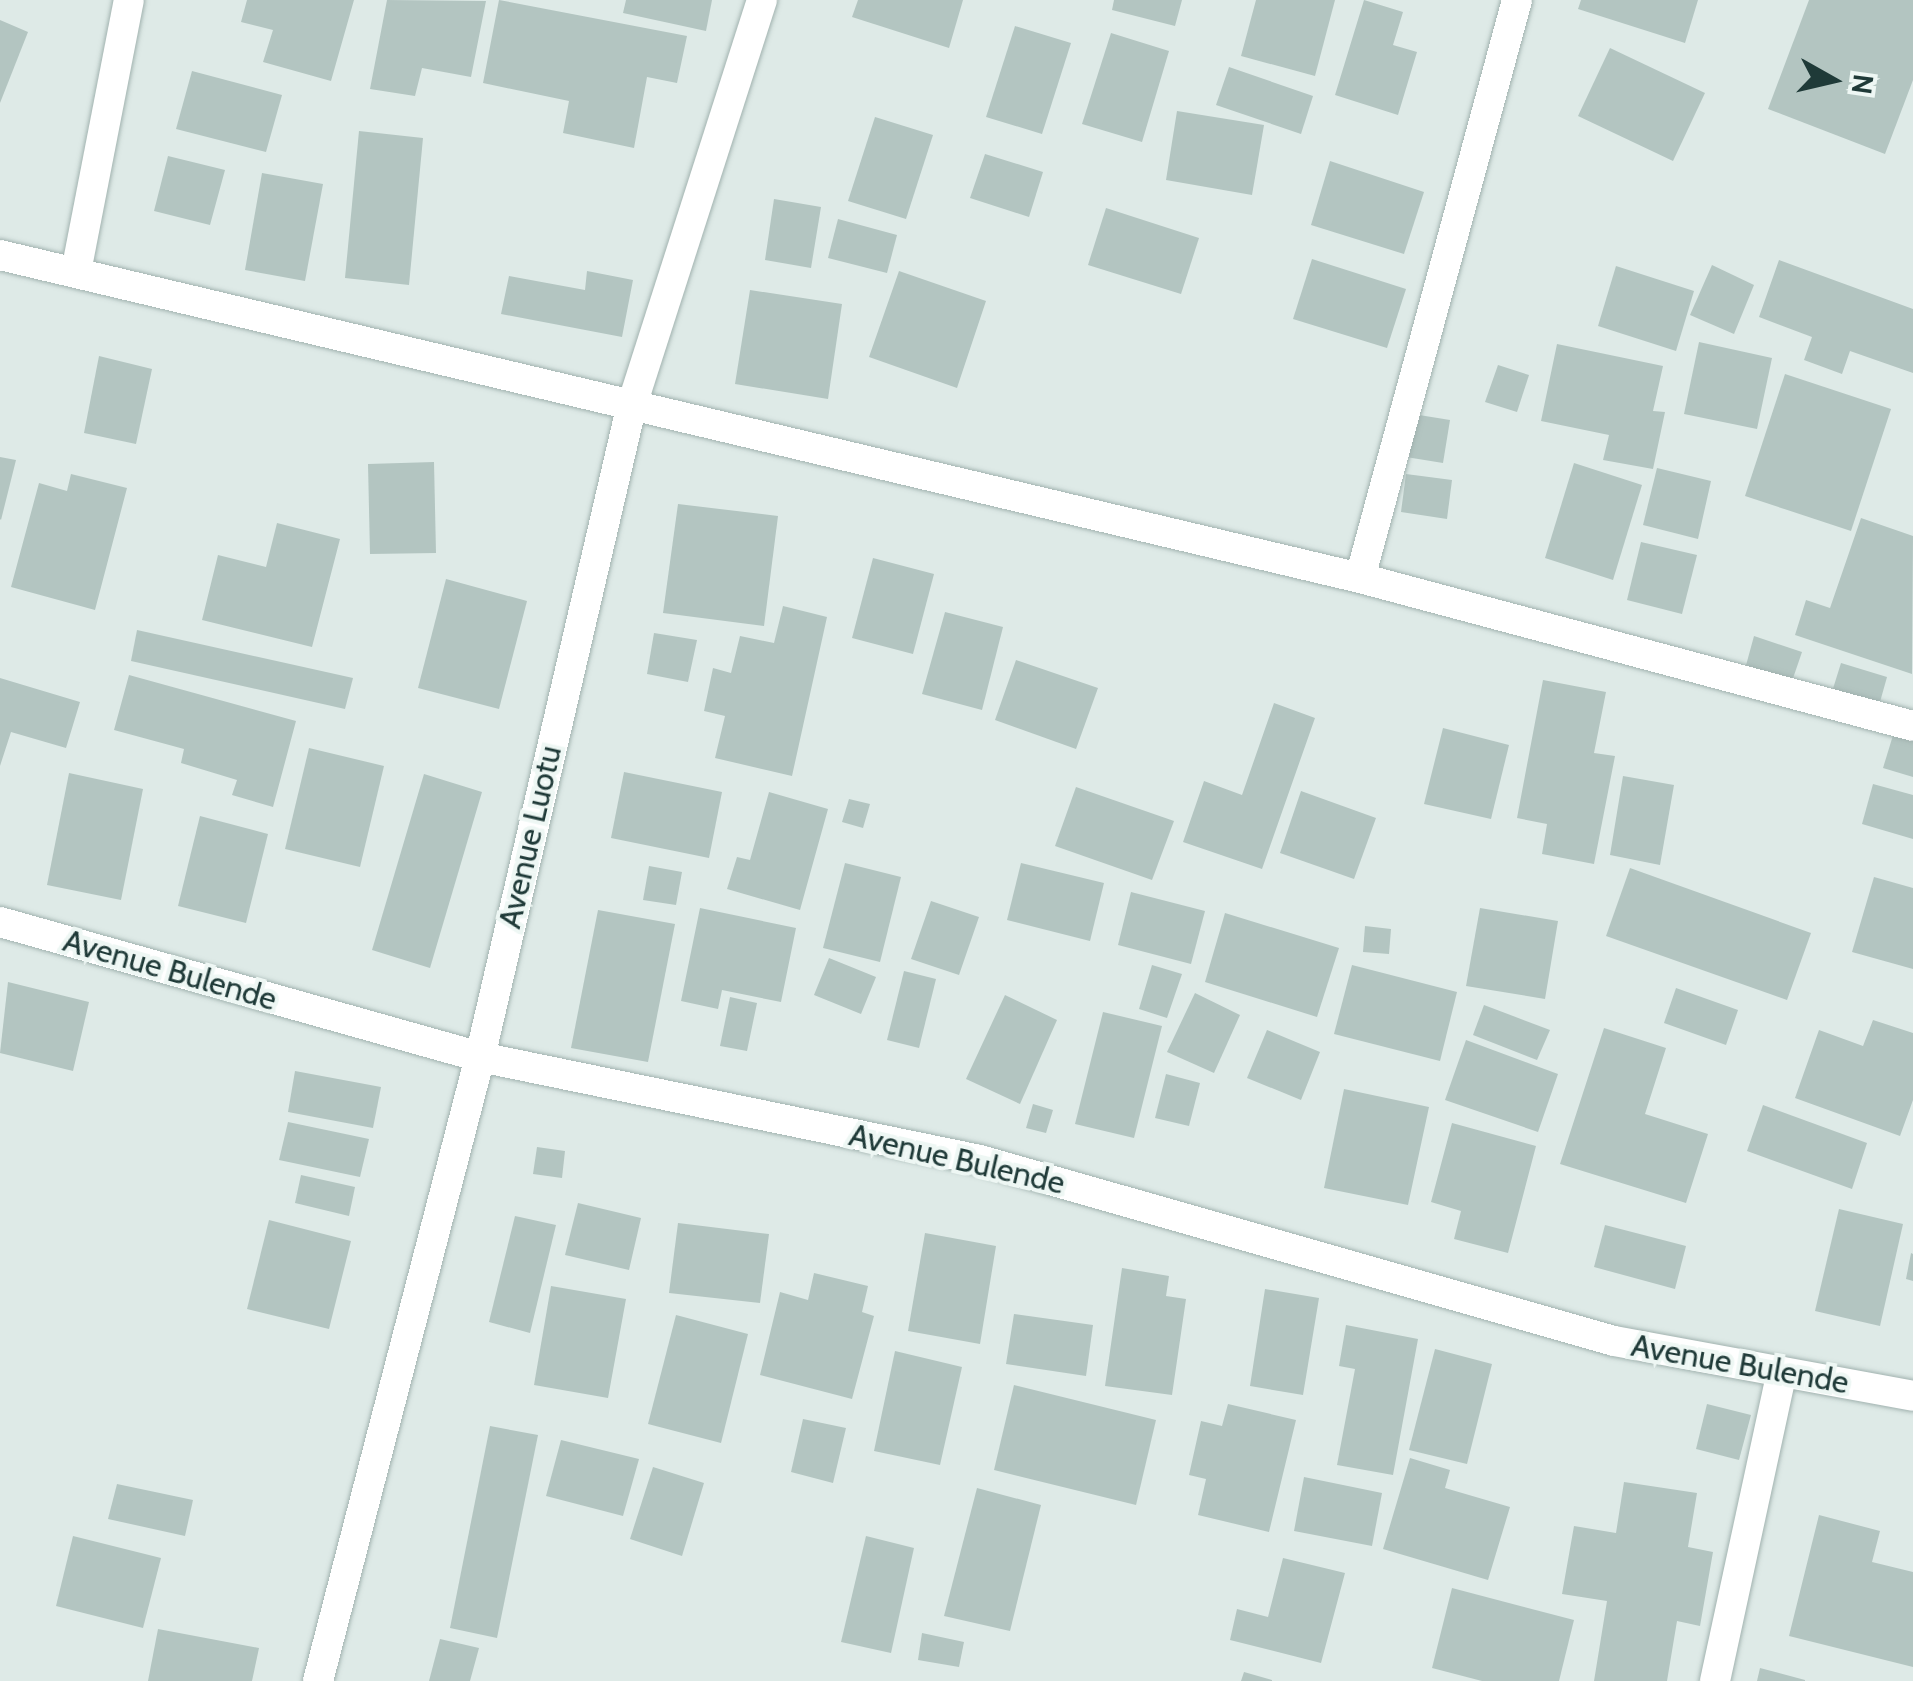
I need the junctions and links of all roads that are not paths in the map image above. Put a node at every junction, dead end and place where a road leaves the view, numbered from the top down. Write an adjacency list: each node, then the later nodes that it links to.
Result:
1 (129, 0): 5 (street)
2 (762, 0): 6 (street, Avenue Luotu)
3 (1517, 0): 7 (street)
4 (0, 255): 5 (street)
5 (76, 272): 6 (street)
6 (631, 408): 7 (street); 10 (street, Avenue Luotu)
7 (1360, 578): 8 (street)
8 (1913, 726)
9 (0, 922): 10 (street, Avenue Bulende)
10 (480, 1057): 11 (street, Avenue Bulende); 13 (street, Avenue Luotu)
11 (1782, 1372): 12 (street, Avenue Bulende); 14 (street)
12 (1913, 1396)
13 (318, 1681)
14 (1714, 1681)

